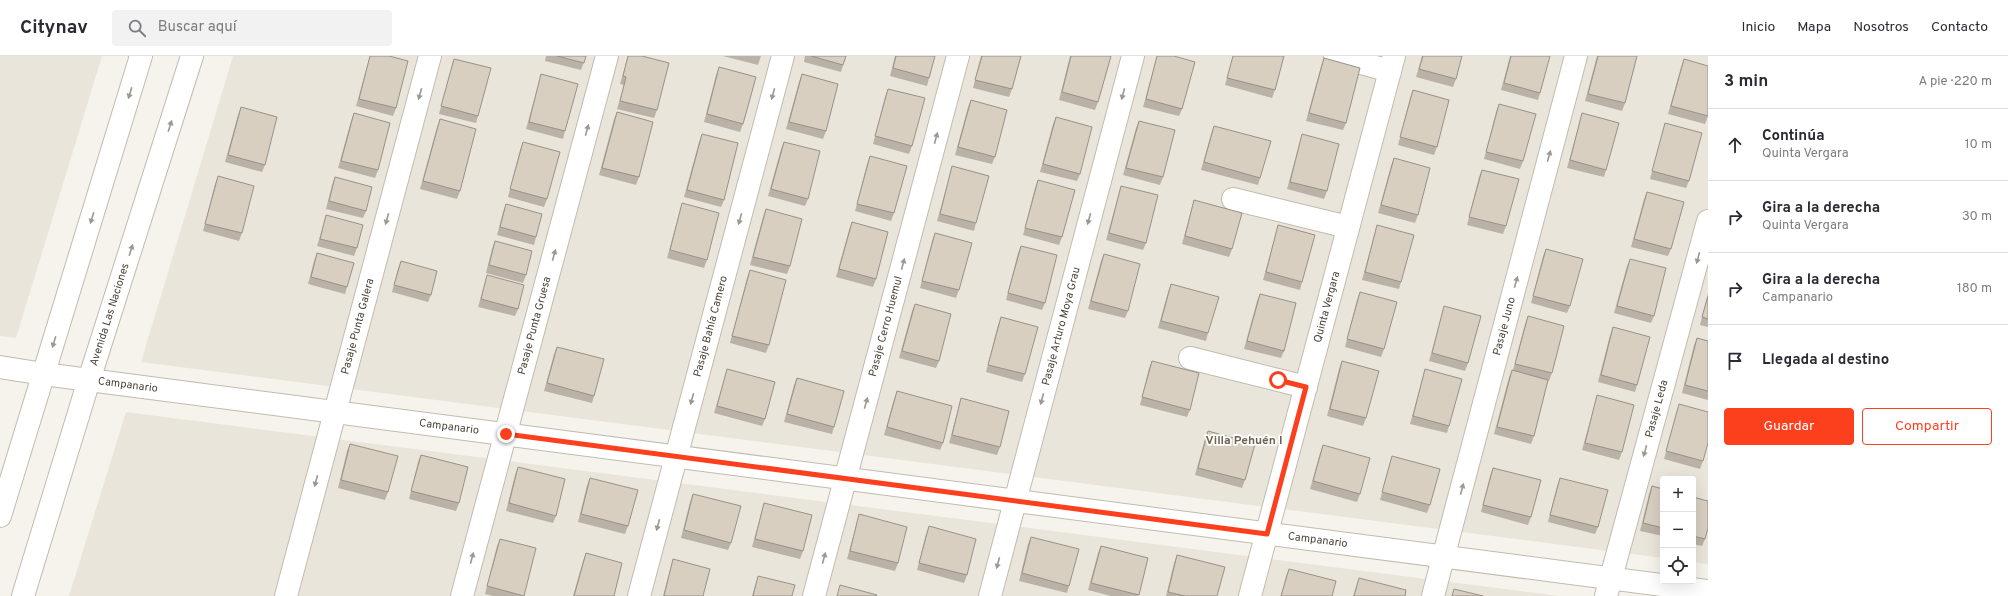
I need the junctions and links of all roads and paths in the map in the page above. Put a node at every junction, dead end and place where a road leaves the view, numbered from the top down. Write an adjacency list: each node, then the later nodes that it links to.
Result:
1 (141, 56): 16 (street, one-way to 16)
2 (192, 56): 17 (street, Avenida Las Naciones, one-way to 2)
3 (430, 56): 19 (street, Pasaje Punta Galera, one-way to 19)
4 (607, 56): 20 (street, Pasaje Punta Gruesa, one-way to 4)
5 (783, 56): 21 (street, Pasaje Bahía Camero, one-way to 21)
6 (958, 56): 22 (street, Pasaje Cerro Huemul, one-way to 6)
7 (1133, 56): 23 (street, Pasaje Arturo Moya Grau, one-way to 23)
8 (1335, 56): 10 (street, Quinta Vergara)
9 (1576, 56): 26 (street, Pasaje Juno, one-way to 9)
10 (1392, 63): 13 (street, Quinta Vergara)
11 (1233, 199): 13 (street)
12 (1708, 221): 27 (street, Pasaje Leda, one-way to 27)
13 (1348, 227): 18 (street, Quinta Vergara)
14 (1190, 358): 18 (street)
15 (0, 367): 16 (street, Campanario)
16 (44, 374): 17 (street, Campanario); 24 (street)
17 (89, 380): 19 (street, Campanario); 29 (street, Avenida Las Naciones)
18 (1306, 387): 25 (street, Quinta Vergara)
19 (335, 413): 20 (street, Campanario); 30 (street, Pasaje Punta Galera, one-way to 30)
20 (506, 434): 21 (street, Campanario); 31 (street, Pasaje Punta Gruesa, one-way to 20)
21 (676, 457): 22 (street, Campanario); 32 (street, Pasaje Bahía Camero, one-way to 32)
22 (846, 479): 23 (street, Campanario); 33 (street, Pasaje Cerro Huemul, one-way to 22)
23 (1015, 501): 25 (street, Campanario); 34 (street, Pasaje Arturo Moya Grau, one-way to 34)
24 (0, 516)
25 (1267, 534): 26 (street, Campanario); 35 (street, Quinta Vergara)
26 (1444, 557): 27 (street, Campanario); 36 (street, Pasaje Juno)
27 (1608, 587): 28 (street, Campanario)
28 (1708, 591)
29 (23, 596)
30 (286, 596)
31 (462, 596)
32 (639, 596)
33 (814, 596)
34 (990, 596)
35 (1250, 596)
36 (1433, 596)

